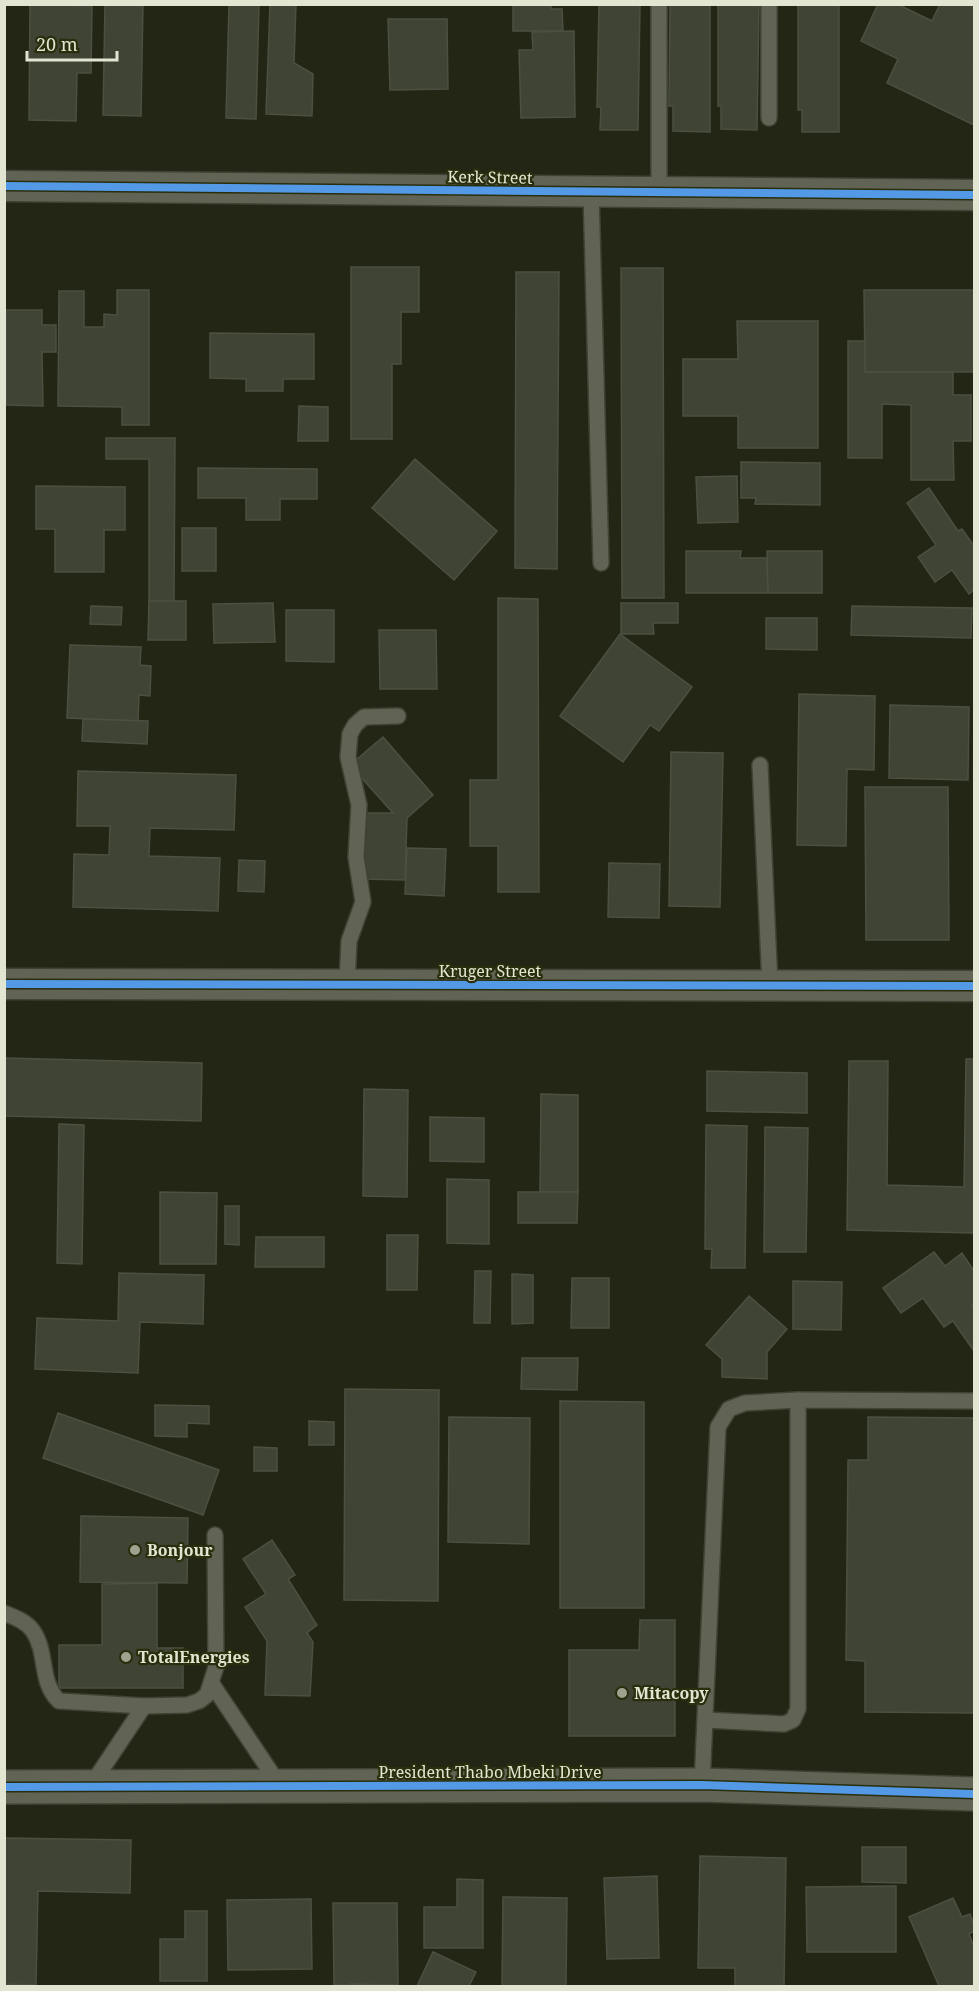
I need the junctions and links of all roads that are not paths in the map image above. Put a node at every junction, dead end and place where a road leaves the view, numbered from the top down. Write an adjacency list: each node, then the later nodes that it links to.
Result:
1 (658, 4): 6 (lane)
2 (769, 4): 3 (lane)
3 (770, 118)
4 (4, 186): 5 (street, Kerk Street)
5 (591, 192): 6 (street, Kerk Street); 8 (lane)
6 (659, 192): 7 (street, Kerk Street)
7 (975, 195)
8 (601, 563)
9 (398, 716): 12 (lane)
10 (760, 765): 13 (lane)
11 (4, 984): 12 (street, Kruger Street)
12 (347, 984): 13 (street, Kruger Street)
13 (770, 986): 14 (street, Kruger Street)
14 (975, 986)
15 (798, 1400): 16 (lane); 21 (lane); 21 (lane)
16 (975, 1401)
17 (215, 1535): 19 (lane)
18 (4, 1613): 20 (lane)
19 (212, 1684): 20 (lane); 23 (lane)
20 (144, 1706): 25 (lane)
21 (706, 1720): 22 (lane)
22 (702, 1785): 23 (street, President Thabo Mbeki Drive); 26 (street, President Thabo Mbeki Drive)
23 (280, 1786): 25 (street, President Thabo Mbeki Drive)
24 (4, 1787): 25 (street, President Thabo Mbeki Drive)
25 (90, 1787)
26 (975, 1794)

